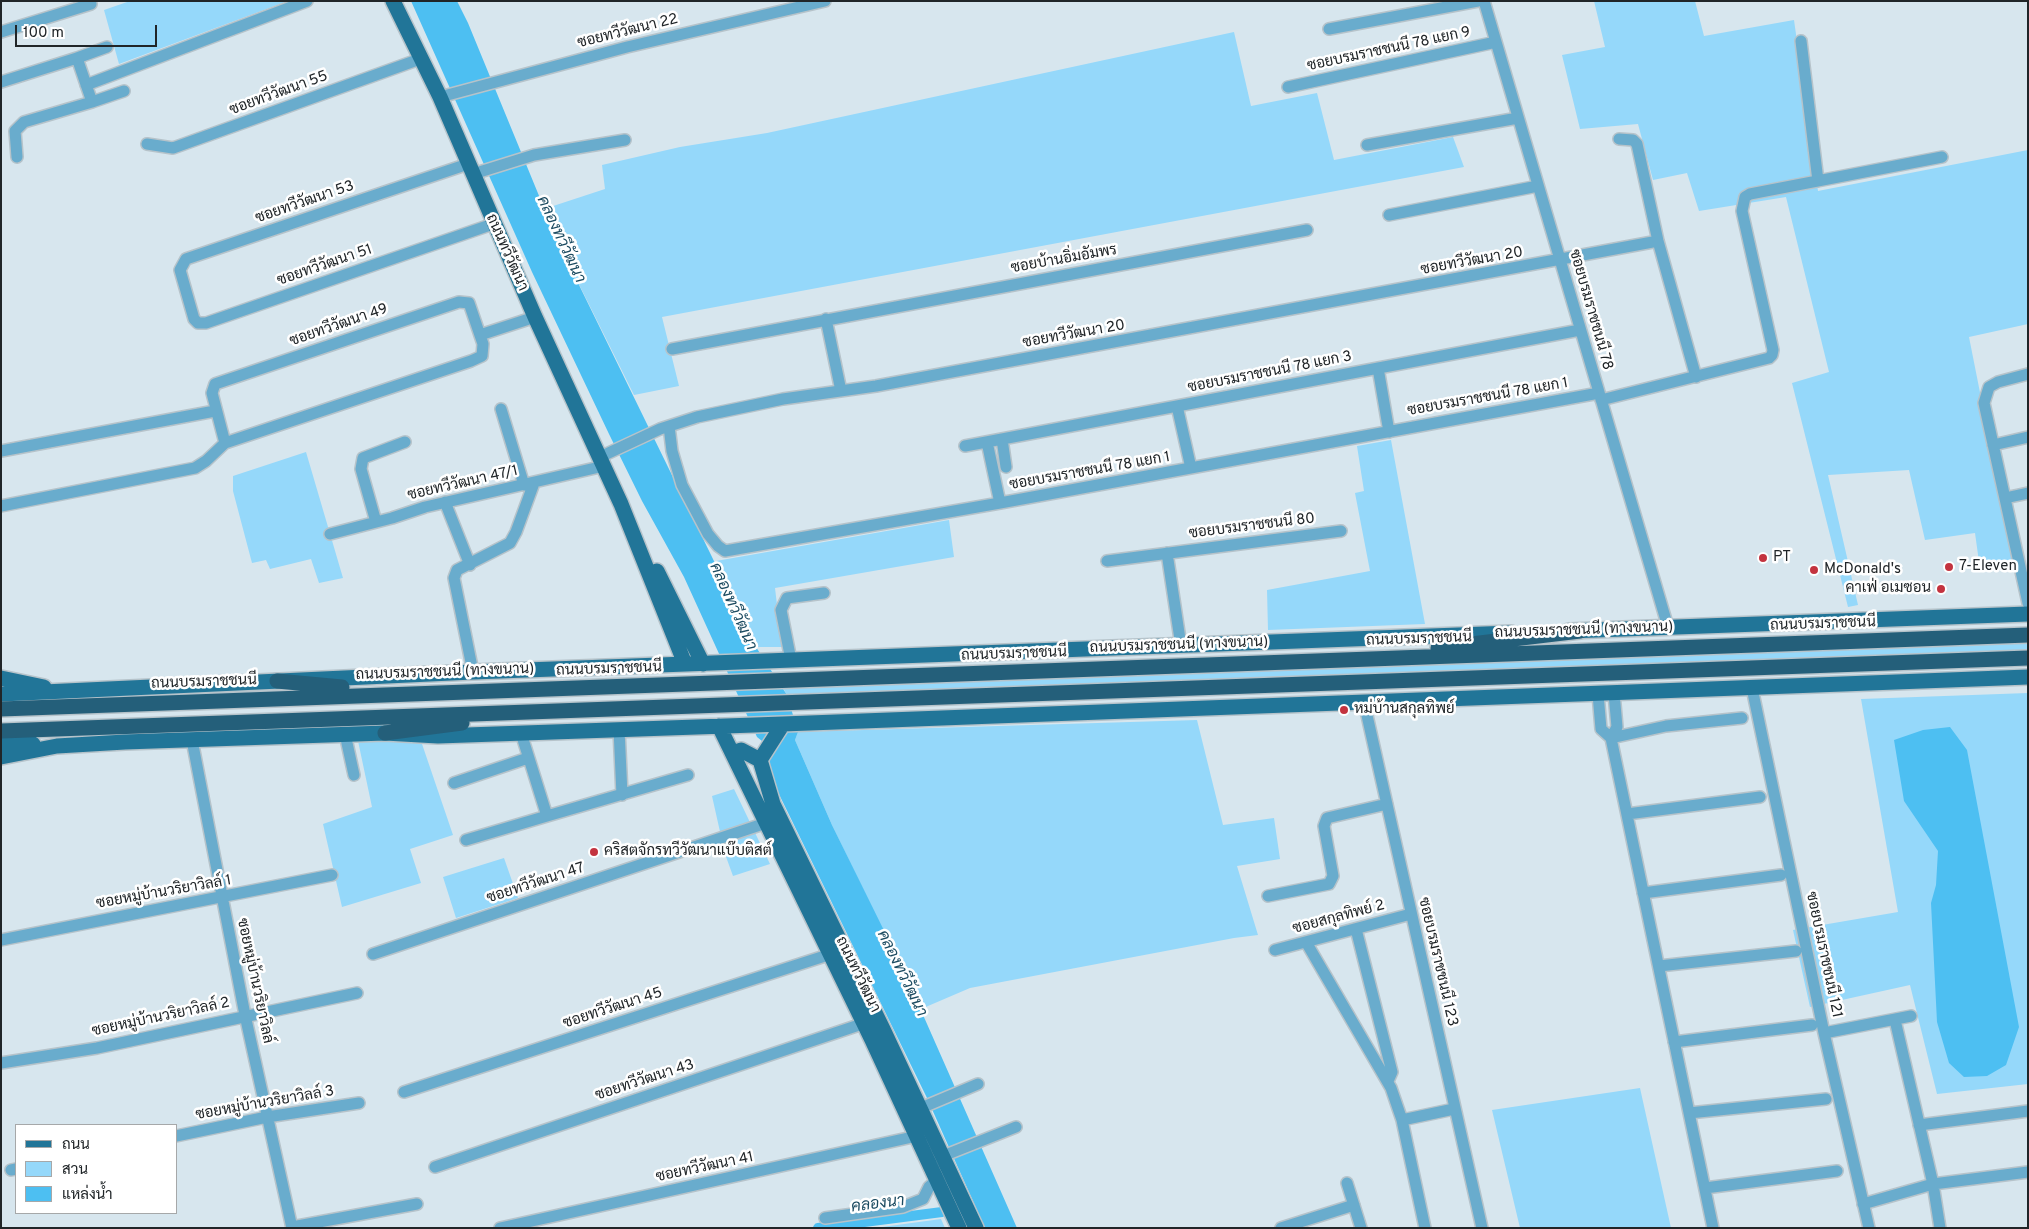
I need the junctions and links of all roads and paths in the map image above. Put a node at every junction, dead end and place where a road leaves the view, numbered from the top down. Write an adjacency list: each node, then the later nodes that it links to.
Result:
1 (307, 1): 15 (street)
2 (393, 1): 13 (main road, ถนนทวีวัฒนา)
3 (824, 1): 18 (street, ซอยทวีวัฒนา 22)
4 (1478, 1): 7 (street)
5 (1484, 1): 9 (street, ซอยบรมราชชนนี 78)
6 (91, 4): 8 (street)
7 (1329, 29)
8 (1, 32)
9 (1496, 42): 16 (street, ซอยบรมราชชนนี 78 แยก 9); 20 (street, ซอยบรมราชชนนี 78)
10 (1801, 42): 28 (street)
11 (107, 48): 12 (street)
12 (77, 58): 14 (street); 15 (street)
13 (420, 59): 18 (main road, ถนนทวีวัฒนา); 23 (street, ซอยทวีวัฒนา 55)
14 (1, 82)
15 (86, 85): 19 (street)
16 (1288, 87)
17 (124, 91): 19 (street)
18 (447, 94): 27 (main road, ถนนทวีวัฒนา)
19 (92, 102): 25 (street)
20 (1518, 118): 24 (street); 29 (street, ซอยบรมราชชนนี 78)
21 (1620, 139): 33 (street)
22 (625, 140): 27 (street, ซอยทวีวัฒนา 53)
23 (148, 144)
24 (1367, 145)
25 (18, 157)
26 (1942, 157): 28 (street)
27 (475, 169): 31 (main road, ถนนทวีวัฒนา); 35 (street, ซอยทวีวัฒนา 53)
28 (1818, 181): 43 (street, ซอยบรมราชชนนี 78 แยก 1)
29 (1538, 186): 30 (street); 34 (street, ซอยบรมราชชนนี 78)
30 (1389, 215)
31 (493, 224): 35 (street, ซอยทวีวัฒนา 51); 36 (main road, ถนนทวีวัฒนา)
32 (1307, 230): 37 (street, ซอยบ้านอิ่มอัมพร)
33 (1658, 241): 34 (street, ซอยทวีวัฒนา 20); 43 (street)
34 (1560, 261): 38 (street, ซอยบรมราชชนนี 78); 44 (street, ซอยทวีวัฒนา 20)
35 (186, 292)
36 (535, 317): 39 (street); 59 (main road, ถนนทวีวัฒนา)
37 (826, 319): 40 (street, ซอยบ้านอิ่มอัมพร); 44 (street)
38 (1580, 330): 41 (street, ซอยบรมราชชนนี 78 แยก 3); 45 (street, ซอยบรมราชชนนี 78)
39 (480, 334): 48 (street, ซอยทวีวัฒนา 49); 55 (street, ซอยทวีวัฒนา 49)
40 (672, 349)
41 (1378, 368): 46 (street, ซอยบรมราชชนนี 78 แยก 3); 50 (street)
42 (2028, 374): 56 (street)
43 (1696, 377): 45 (street, ซอยบรมราชชนนี 78 แยก 1)
44 (841, 391): 49 (street, ซอยทวีวัฒนา 20)
45 (1600, 397): 50 (street, ซอยบรมราชชนนี 78 แยก 1); 78 (street, ซอยบรมราชชนนี 78)
46 (1177, 406): 52 (street, ซอยบรมราชชนนี 78 แยก 3); 61 (street)
47 (501, 409): 62 (street)
48 (215, 411): 55 (street, ซอยทวีวัฒนา 49); 58 (street)
49 (664, 427): 59 (street, ซอยทวีวัฒนา 20); 66 (street, ซอยบรมราชชนนี 78 แยก 1)
50 (1389, 432): 61 (street, ซอยบรมราชชนนี 78 แยก 1)
51 (2028, 437): 56 (street)
52 (1002, 439): 54 (street, ซอยบรมราชชนนี 78 แยก 3); 60 (street)
53 (406, 442): 69 (street)
54 (987, 442): 57 (street, ซอยบรมราชชนนี 78 แยก 3); 66 (street)
55 (225, 443): 68 (street, ซอยทวีวัฒนา 49)
56 (1993, 445): 64 (street)
57 (965, 446)
58 (1, 451)
59 (602, 462): 62 (street, ซอยทวีวัฒนา 47/1); 67 (main road, ถนนทวีวัฒนา)
60 (1006, 467)
61 (1191, 468): 66 (street, ซอยบรมราชชนนี 78 แยก 1)
62 (529, 484): 65 (street, ซอยทวีวัฒนา 47/1); 74 (street)
63 (2028, 493): 64 (street)
64 (2005, 498): 76 (street)
65 (446, 502): 69 (street, ซอยทวีวัฒนา 47/1); 74 (street)
66 (1000, 503)
67 (621, 504): 85 (main road, ถนนทวีวัฒนา); 86 (main road, ถนนทวีวัฒนา)
68 (1, 506)
69 (376, 522): 71 (street, ซอยทวีวัฒนา 47/1)
70 (1341, 531): 72 (street, ซอยบรมราชชนนี 80)
71 (330, 534)
72 (1167, 553): 73 (street, ซอยบรมราชชนนี 80); 81 (street)
73 (1107, 561)
74 (470, 565): 87 (street)
75 (824, 593): 84 (street)
76 (2028, 603)
77 (2028, 614): 78 (main road, ถนนบรมราชชนนี (ทางขนาน))
78 (1668, 627): 79 (main road, ถนนบรมราชชนนี (ทางขนาน))
79 (1580, 631): 81 (main road, ถนนบรมราชชนนี (ทางขนาน)); 83 (highway)
80 (2028, 635): 83 (highway, ถนนบรมราชชนนี)
81 (1180, 646): 84 (main road, ถนนบรมราชชนนี (ทางขนาน))
82 (2028, 658): 101 (highway)
83 (1350, 660): 94 (highway, ถนนบรมราชชนนี)
84 (784, 661): 86 (main road, ถนนบรมราชชนนี (ทางขนาน))
85 (685, 664): 86 (main road, ถนนบรมราชชนนี (ทางขนาน)); 87 (main road, ถนนบรมราชชนนี (ทางขนาน))
86 (703, 664)
87 (474, 672): 90 (main road, ถนนบรมราชชนนี (ทางขนาน))
88 (2028, 677): 91 (main road)
89 (1, 678): 93 (main road)
90 (277, 681): 93 (main road, ถนนบรมราชชนนี (ทางขนาน)); 94 (highway)
91 (1752, 688): 95 (main road); 145 (street, ซอยบรมราชชนนี 121)
92 (1, 689): 97 (main road)
93 (66, 691): 97 (main road, ถนนบรมราชชนนี (ทางขนาน))
94 (396, 693): 100 (highway, ถนนบรมราชชนนี)
95 (1614, 693): 98 (main road); 109 (street)
96 (1, 694): 97 (main road, ถนนบรมราชชนนี (ทางขนาน))
97 (21, 694)
98 (1598, 694): 99 (main road); 109 (street)
99 (1364, 702): 103 (main road); 120 (street, ซอยบรมราชชนนี 123)
100 (1, 708)
101 (558, 711): 106 (highway); 111 (highway)
102 (1742, 718): 109 (street)
103 (783, 724): 104 (main road); 114 (main road)
104 (719, 726): 105 (main road); 112 (main road, ถนนทวีวัฒนา)
105 (619, 729): 107 (main road); 118 (street)
106 (385, 733): 107 (main road); 108 (main road)
107 (521, 733): 113 (street)
108 (345, 734): 110 (main road); 116 (street)
109 (1611, 738): 121 (street)
110 (192, 740): 111 (main road); 129 (street, ซอยหมู่บ้านวริยาวิลล์)
111 (2, 744)
112 (732, 753): 114 (main road); 123 (main road, ถนนทวีวัฒนา)
113 (528, 758): 117 (street); 122 (street)
114 (760, 760): 153 (main road, ถนนทวีวัฒนา)
115 (688, 775): 118 (street)
116 (354, 776)
117 (454, 783)
118 (622, 795): 122 (street)
119 (1760, 797): 121 (street)
120 (1387, 804): 128 (street); 130 (street, ซอยบรมราชชนนี 123)
121 (1627, 814): 127 (street)
122 (547, 816): 124 (street)
123 (766, 824): 136 (street, ซอยทวีวัฒนา 47); 137 (main road, ถนนทวีวัฒนา)
124 (466, 840)
125 (332, 875): 129 (street, ซอยหมู่บ้านวริยาวิลล์ 1)
126 (1781, 875): 127 (street)
127 (1644, 893): 138 (street)
128 (1268, 896)
129 (222, 898): 132 (street, ซอยหมู่บ้านวริยาวิลล์ 1); 140 (street, ซอยหมู่บ้านวริยาวิลล์)
130 (1411, 914): 131 (street, ซอยสกุลทิพย์ 2); 154 (street, ซอยบรมราชชนนี 123)
131 (1356, 929): 133 (street, ซอยสกุลทิพย์ 2); 148 (street)
132 (1, 940)
133 (1306, 942): 134 (street, ซอยสกุลทิพย์ 2); 148 (street)
134 (1276, 950)
135 (1796, 951): 138 (street)
136 (373, 954)
137 (830, 954): 143 (main road, ถนนทวีวัฒนา); 150 (street, ซอยทวีวัฒนา 45)
138 (1659, 966): 146 (street)
139 (357, 993): 140 (street, ซอยหมู่บ้านวริยาวิลล์ 2)
140 (245, 1015): 147 (street, ซอยหมู่บ้านวริยาวิลล์ 2); 157 (street, ซอยหมู่บ้านวริยาวิลล์)
141 (1911, 1016): 142 (street)
142 (1896, 1020): 145 (street); 159 (street)
143 (864, 1024): 162 (main road, ถนนทวีวัฒนา); 164 (street, ซอยทวีวัฒนา 43)
144 (1812, 1025): 146 (street)
145 (1824, 1033): 172 (street, ซอยบรมราชชนนี 121)
146 (1674, 1042): 156 (street)
147 (1, 1063)
148 (1388, 1081): 158 (street)
149 (978, 1084): 153 (street)
150 (404, 1092)
151 (1826, 1099): 156 (street)
152 (359, 1103): 157 (street, ซอยหมู่บ้านวริยาวิลล์ 3)
153 (925, 1106): 163 (main road, ถนนทวีวัฒนา)
154 (1454, 1109): 158 (street); 182 (street, ซอยบรมราชชนนี 123)
155 (2028, 1111): 159 (street)
156 (1689, 1113): 170 (street)
157 (267, 1117): 161 (street, ซอยหมู่บ้านวริยาวิลล์ 3); 175 (street, ซอยหมู่บ้านวริยาวิลล์)
158 (1402, 1120): 181 (street)
159 (1919, 1125): 169 (street)
160 (1016, 1127): 163 (street)
161 (178, 1136)
162 (917, 1136): 167 (main road, ถนนทวีวัฒนา); 176 (street, ซอยทวีวัฒนา 41)
163 (948, 1154): 178 (main road, ถนนทวีวัฒนา)
164 (436, 1167)
165 (1837, 1171): 170 (street)
166 (2028, 1172): 169 (street)
167 (937, 1180): 174 (street); 177 (main road, ถนนทวีวัฒนา)
168 (1347, 1182): 173 (street)
169 (1933, 1184): 172 (street); 185 (street)
170 (1705, 1188): 183 (street)
171 (417, 1204): 175 (street)
172 (1863, 1204): 184 (street, ซอยบรมราชชนนี 121)
173 (1354, 1205): 179 (street); 180 (street)
174 (825, 1218)
175 (292, 1227)
176 (500, 1228)
177 (959, 1228)
178 (976, 1228)
179 (1282, 1228)
180 (1361, 1228)
181 (1425, 1228)
182 (1482, 1228)
183 (1713, 1228)
184 (1869, 1228)
185 (1940, 1228)

